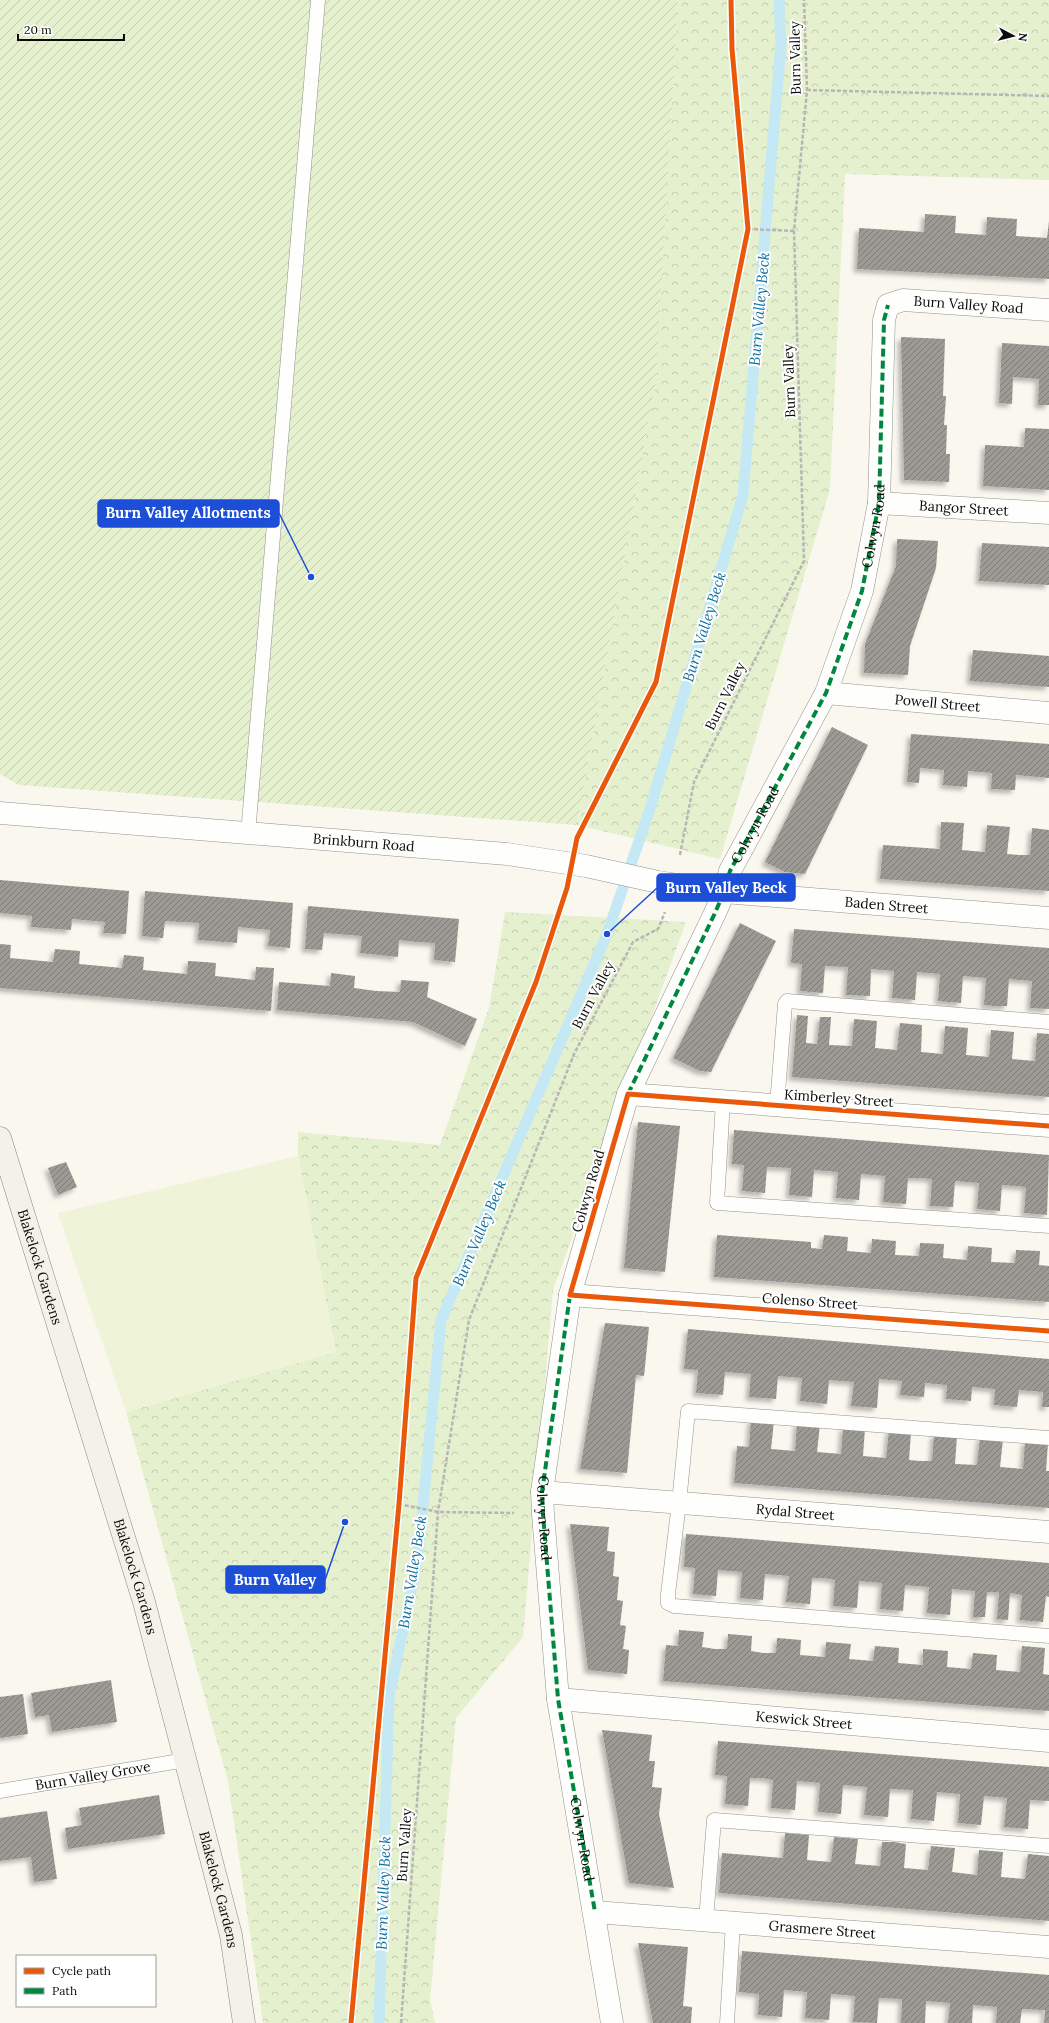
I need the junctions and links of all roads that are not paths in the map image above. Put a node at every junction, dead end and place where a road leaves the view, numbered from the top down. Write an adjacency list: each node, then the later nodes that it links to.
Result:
1 (318, 0): 9 (lane)
2 (888, 304): 3 (street, Burn Valley Road); 4 (street, Colwyn Road)
3 (1049, 310)
4 (879, 503): 5 (street, Bangor Street); 6 (street, Colwyn Road)
5 (1049, 513)
6 (826, 693): 7 (street, Powell Street); 10 (street, Colwyn Road)
7 (1049, 712)
8 (0, 813): 9 (street, Brinkburn Road)
9 (248, 834): 10 (street, Brinkburn Road)
10 (724, 892): 11 (street, Baden Street); 13 (street, Colwyn Road)
11 (1049, 918)
12 (1049, 1022): 15 (lane)
13 (628, 1094): 14 (street, Kimberley Street); 19 (street, Colwyn Road)
14 (723, 1101): 15 (street, Kimberley Street); 18 (lane)
15 (777, 1105): 16 (street, Kimberley Street)
16 (1049, 1126)
17 (0, 1138): 28 (street, Blakelock Gardens)
18 (1049, 1226)
19 (570, 1295): 20 (street, Colenso Street); 22 (street, Colwyn Road)
20 (1049, 1331)
21 (1049, 1438): 23 (lane)
22 (542, 1492): 23 (street, Rydal Street); 26 (street, Colwyn Road)
23 (679, 1503): 24 (street, Rydal Street); 25 (lane)
24 (1049, 1532)
25 (1049, 1636)
26 (558, 1699): 27 (street, Keswick Street); 31 (street, Colwyn Road)
27 (1049, 1740)
28 (186, 1760): 29 (lane, Burn Valley Grove); 35 (street, Blakelock Gardens)
29 (0, 1791)
30 (1049, 1846): 32 (lane)
31 (595, 1912): 32 (street, Grasmere Street); 36 (street, Colwyn Road)
32 (706, 1920): 33 (street, Grasmere Street)
33 (733, 1923): 34 (street, Grasmere Street); 37 (lane)
34 (1049, 1948)
35 (244, 2023)
36 (612, 2023)
37 (727, 2023)

